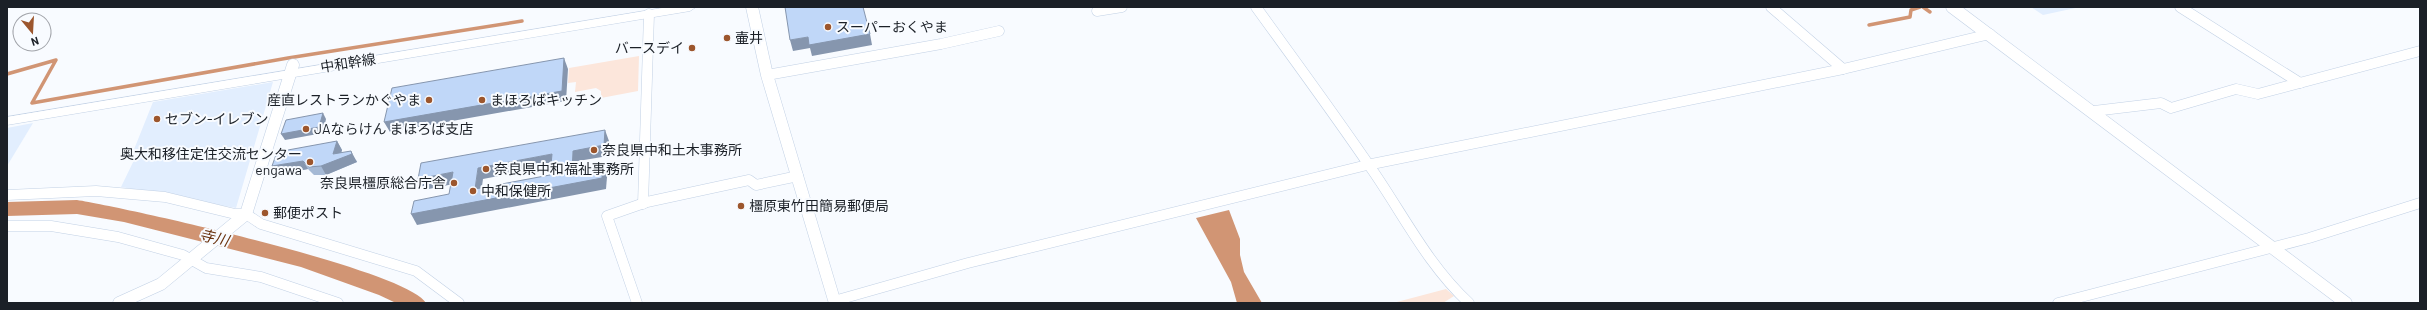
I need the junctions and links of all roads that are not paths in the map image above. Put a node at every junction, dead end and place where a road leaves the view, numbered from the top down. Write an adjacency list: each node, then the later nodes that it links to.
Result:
1 (690, 7): 8 (main road, 中和幹線)
2 (752, 7): 15 (street)
3 (1122, 7): 9 (street)
4 (1256, 7): 20 (street)
5 (1771, 7): 14 (street)
6 (1952, 7): 11 (street)
7 (2180, 7): 16 (street)
8 (648, 10): 13 (main road, 中和幹線); 24 (street)
9 (1097, 10)
10 (998, 30): 15 (street)
11 (1990, 34): 14 (street); 17 (street)
12 (2420, 51): 16 (street)
13 (291, 69): 18 (main road, 中和幹線); 19 (main road, 中和幹線); 25 (street)
14 (1843, 69): 20 (street)
15 (767, 74): 21 (street)
16 (2300, 83): 17 (street)
17 (2094, 111): 27 (street)
18 (7, 114)
19 (7, 121)
20 (1367, 165): 29 (street); 34 (street)
21 (798, 176): 24 (street); 29 (street)
22 (7, 195): 25 (street)
23 (2420, 203): 27 (street)
24 (643, 204): 33 (street)
25 (242, 218): 28 (street); 32 (street)
26 (7, 226): 28 (street)
27 (2272, 247): 35 (street); 36 (street)
28 (192, 259): 30 (street); 31 (street)
29 (832, 302)
30 (119, 303)
31 (338, 303)
32 (459, 303)
33 (637, 303)
34 (1469, 303)
35 (2058, 303)
36 (2346, 303)

